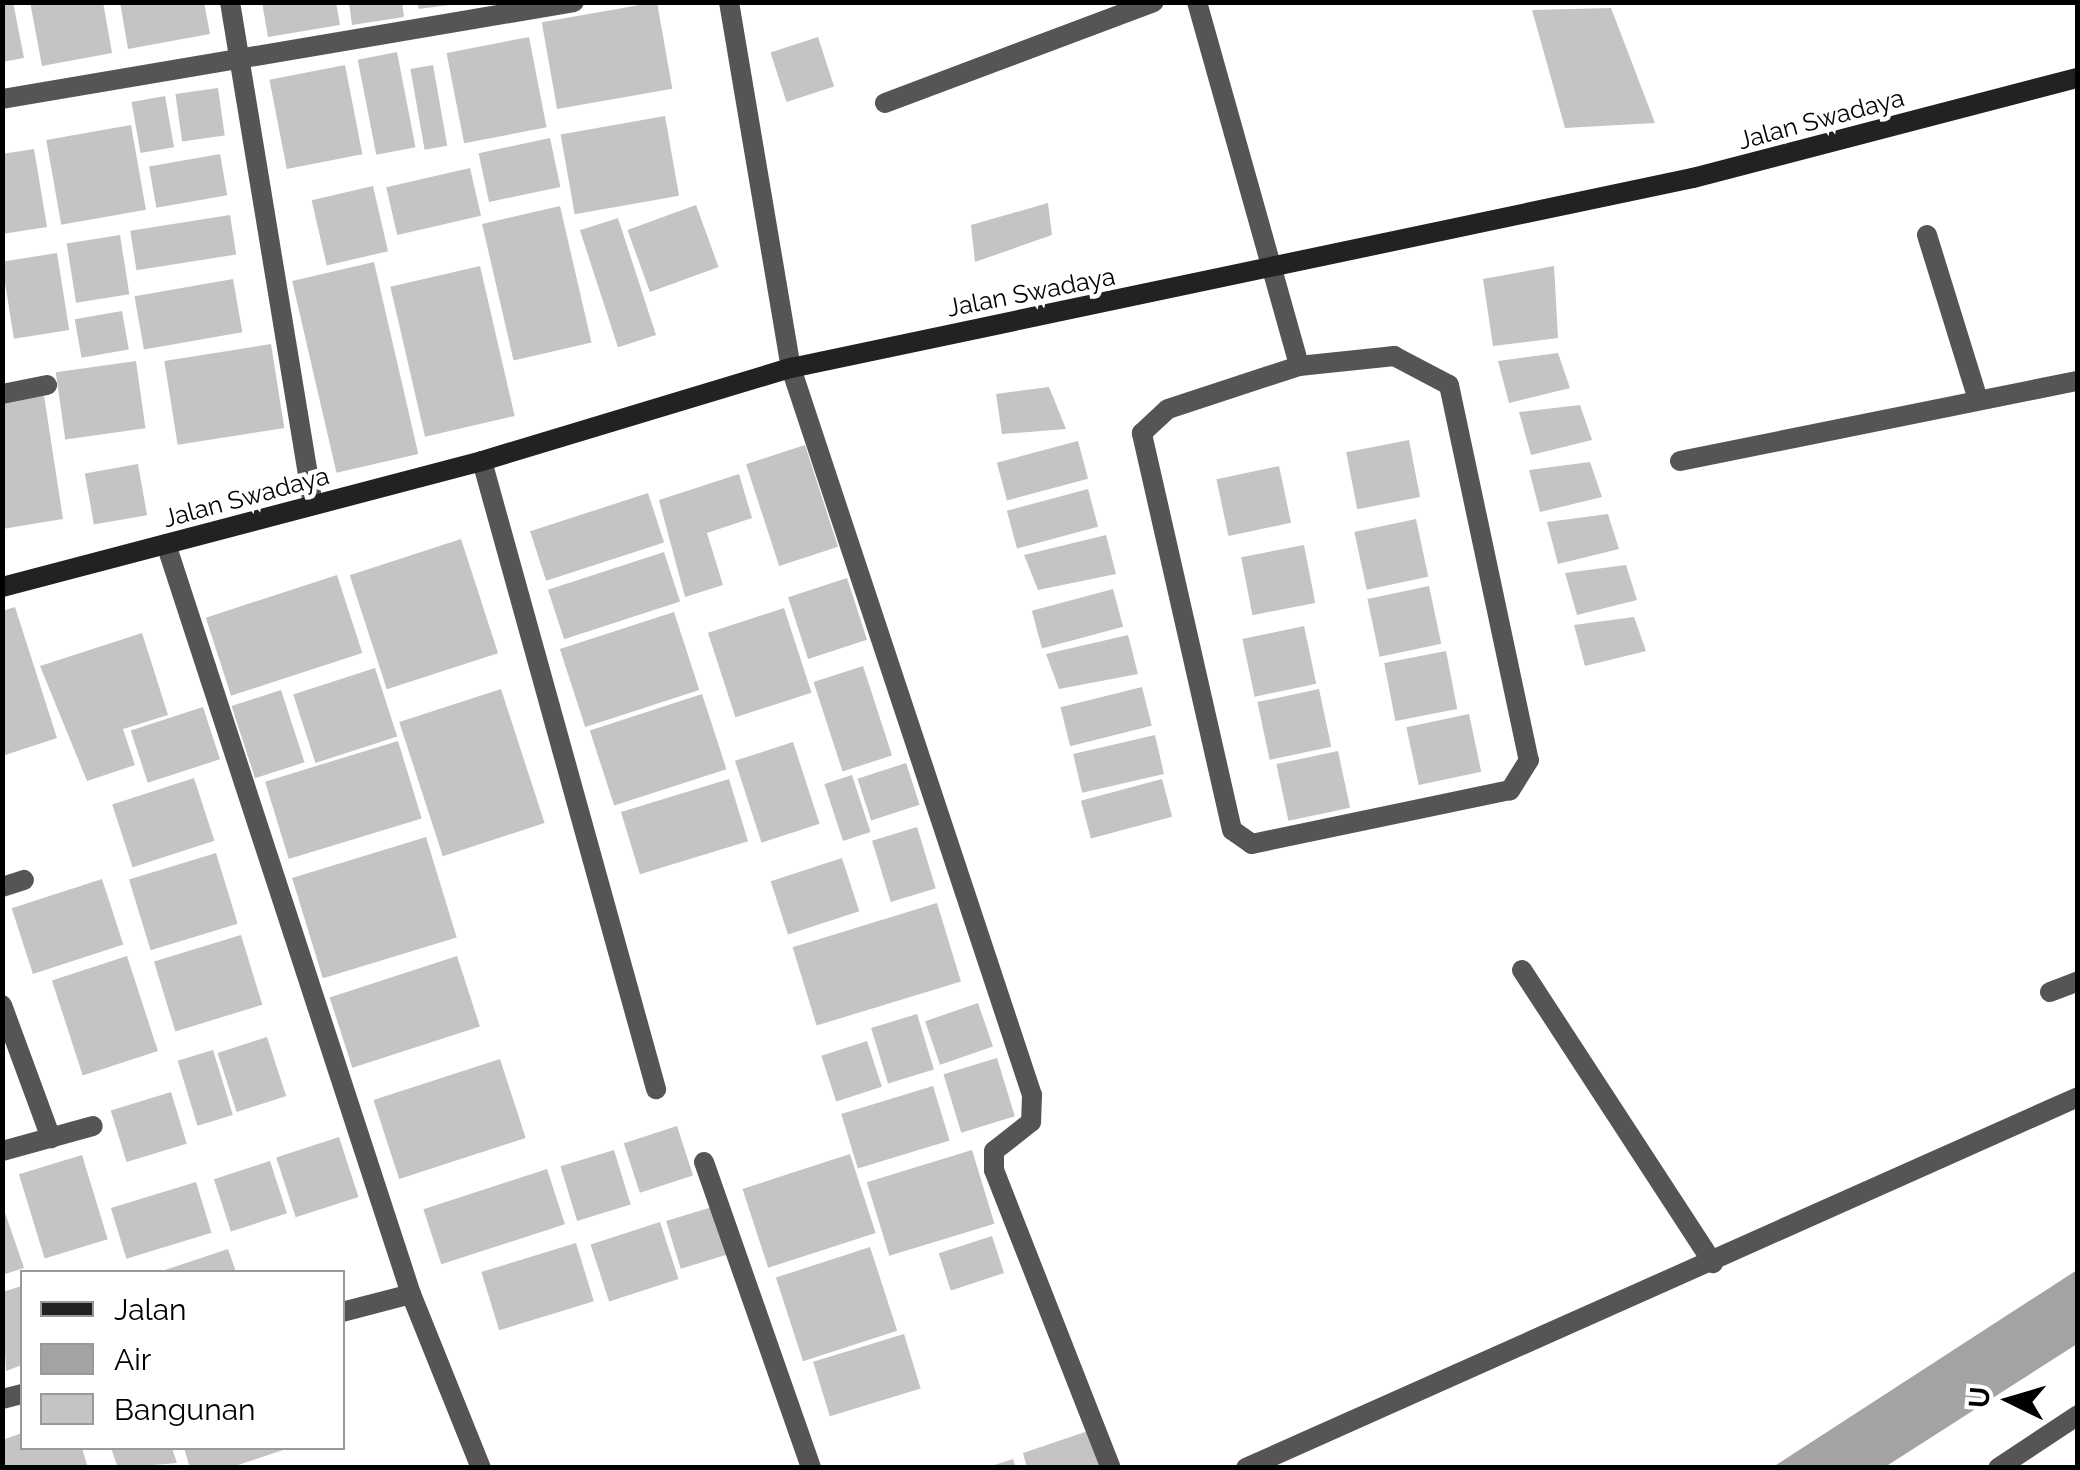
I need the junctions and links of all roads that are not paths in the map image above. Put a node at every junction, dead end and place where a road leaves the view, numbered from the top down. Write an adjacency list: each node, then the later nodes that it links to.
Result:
1 (230, 2): 6 (street)
2 (574, 2): 6 (street)
3 (728, 2): 13 (street)
4 (1154, 2): 9 (street)
5 (1196, 2): 11 (street)
6 (239, 53): 8 (street); 20 (street)
7 (2078, 78): 11 (street, Jalan Swadaya)
8 (2, 98)
9 (886, 103)
10 (1927, 235): 17 (street)
11 (1270, 270): 12 (street); 13 (street, Jalan Swadaya)
12 (1299, 366): 12 (street)
13 (791, 368): 18 (street, Jalan Swadaya); 41 (street)
14 (2078, 381): 17 (street)
15 (47, 385): 16 (street)
16 (2, 394)
17 (1978, 400): 19 (street)
18 (482, 461): 20 (street, Jalan Swadaya); 29 (street)
19 (1680, 462)
20 (313, 505): 21 (street, Jalan Swadaya)
21 (166, 544): 22 (street, Jalan Swadaya); 36 (street)
22 (2, 587)
23 (24, 880): 24 (street)
24 (2, 887)
25 (1522, 970): 35 (street)
26 (2078, 981): 27 (street)
27 (2050, 992)
28 (2, 1005): 32 (street)
29 (656, 1089)
30 (2078, 1097): 35 (street)
31 (94, 1126): 32 (street)
32 (51, 1138): 33 (street)
33 (2, 1151)
34 (704, 1162): 40 (street)
35 (1713, 1263): 42 (street)
36 (411, 1294): 37 (street); 39 (street)
37 (345, 1311)
38 (2078, 1415): 43 (street)
39 (482, 1468)
40 (810, 1468)
41 (1111, 1468)
42 (1246, 1468)
43 (1998, 1468)

